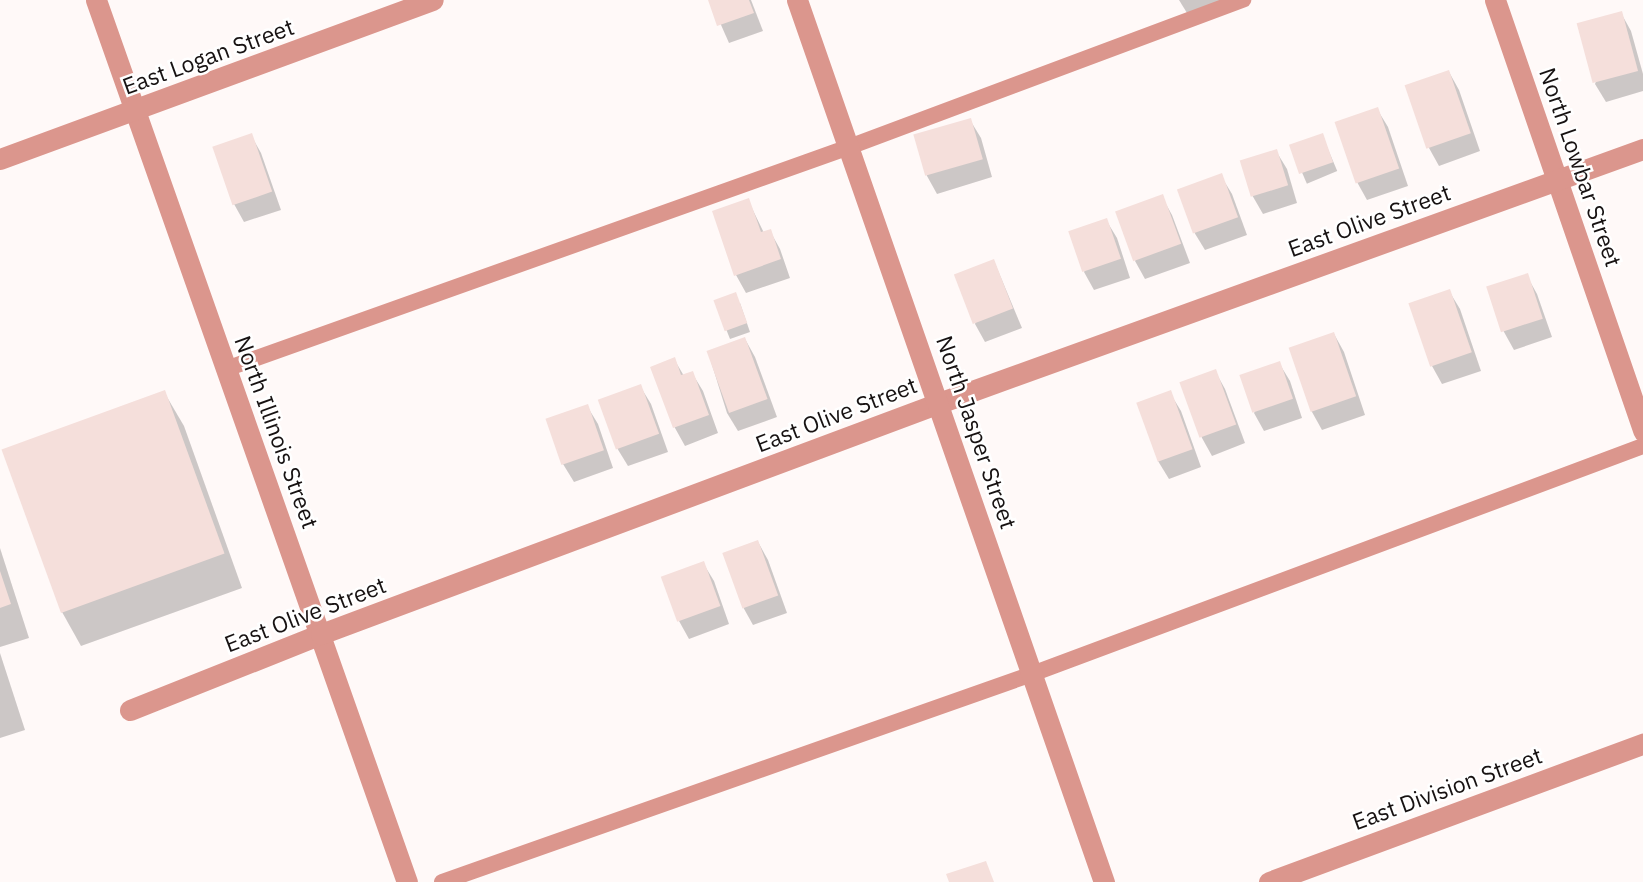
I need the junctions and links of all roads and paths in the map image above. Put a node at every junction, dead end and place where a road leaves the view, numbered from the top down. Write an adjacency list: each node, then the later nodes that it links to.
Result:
1 (96, 0): 6 (street, North Illinois Street)
2 (433, 0): 6 (street, East Logan Street)
3 (797, 0): 7 (street, North Jasper Street)
4 (1243, 0): 7 (lane)
5 (1495, 0): 10 (street, North Lowbar Street)
6 (134, 112): 9 (street, East Logan Street); 11 (street, North Illinois Street)
7 (849, 147): 11 (lane); 12 (street, North Jasper Street)
8 (1643, 149): 10 (street, East Olive Street)
9 (0, 159)
10 (1559, 180): 12 (street, East Olive Street); 13 (street, North Lowbar Street)
11 (226, 369): 15 (street, North Illinois Street)
12 (939, 403): 15 (street, East Olive Street); 16 (street, North Jasper Street)
13 (1643, 431)
14 (1643, 446): 16 (lane)
15 (321, 634): 17 (street, East Olive Street); 19 (street, North Illinois Street)
16 (1032, 674): 20 (lane); 21 (street, North Jasper Street)
17 (130, 710)
18 (1643, 744): 22 (street, East Division Street)
19 (407, 882)
20 (442, 882)
21 (1104, 882)
22 (1269, 882)

